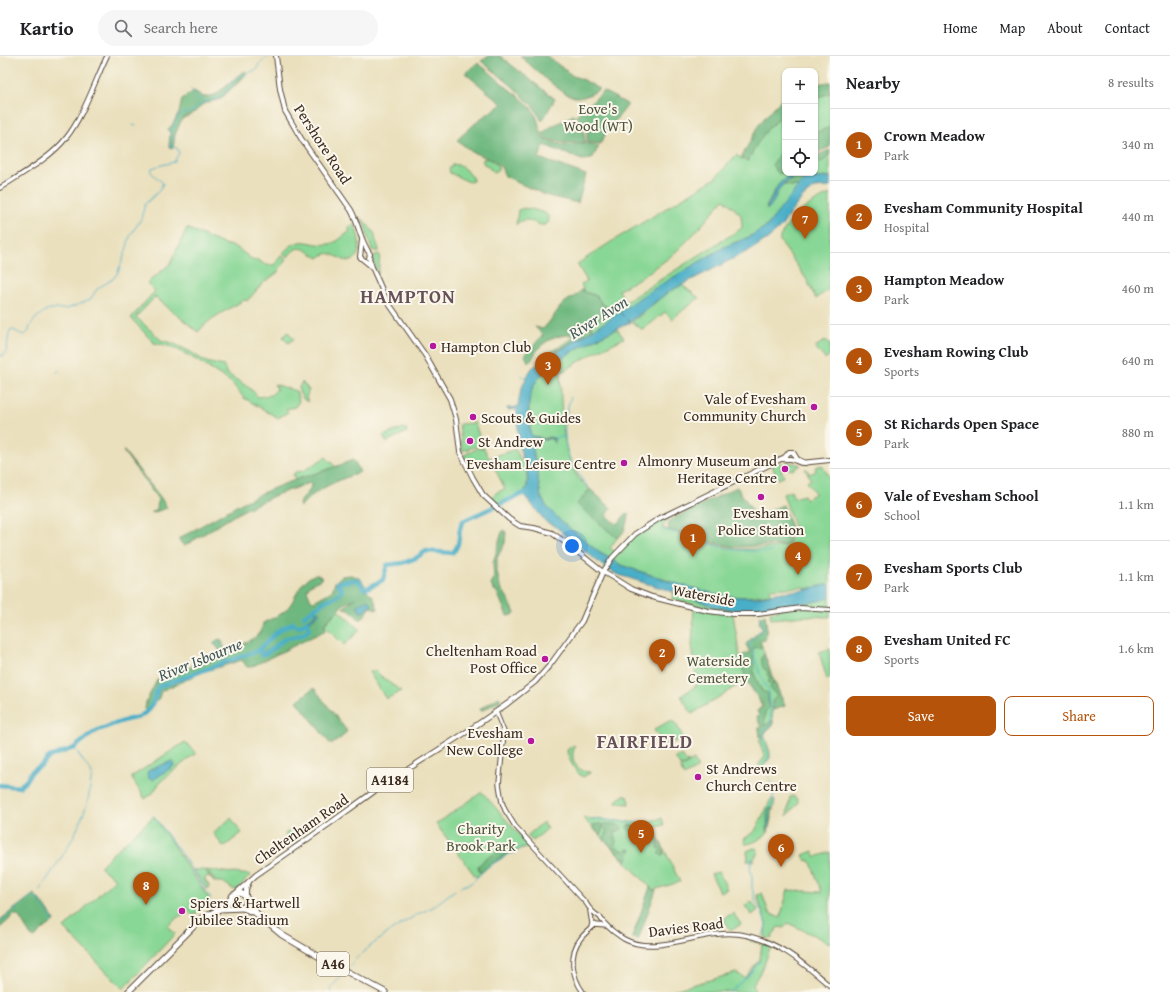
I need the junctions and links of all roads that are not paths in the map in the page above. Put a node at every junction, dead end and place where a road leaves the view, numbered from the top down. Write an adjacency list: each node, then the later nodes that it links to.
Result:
1 (107, 56): 3 (street)
2 (276, 56): 4 (main road, Pershore Road)
3 (0, 188)
4 (362, 240): 5 (main road, Pershore Road); 6 (main road, Pershore Road)
5 (367, 250): 6 (main road); 7 (main road, Pershore Road)
6 (360, 252): 8 (main road, Pershore Road)
7 (370, 258): 8 (main road); 9 (main road, Pershore Road)
8 (365, 261): 9 (main road, Pershore Road)
9 (372, 267): 14 (main road, Pershore Road)
10 (794, 455): 11 (main road); 11 (main road); 13 (main road)
11 (789, 458): 13 (main road); 14 (main road, Cheltenham Road)
12 (830, 460): 13 (main road)
13 (804, 463)
14 (603, 571): 15 (main road, Waterside); 16 (main road, Cheltenham Road / A4184)
15 (830, 610)
16 (496, 712): 17 (main road, Cheltenham Road / A4184); 23 (street, Davies Road)
17 (250, 880): 18 (main road, Cheltenham Road / A4184); 19 (main road, Cheltenham Road)
18 (236, 893): 19 (highway); 20 (highway)
19 (246, 898): 22 (highway); 24 (highway, A46)
20 (231, 900): 21 (highway, A46); 22 (highway)
21 (220, 909): 22 (highway, A46); 30 (highway, A46)
22 (240, 909): 24 (highway, A46)
23 (590, 910): 25 (street, Davies Road); 27 (street, Davies Road)
24 (258, 914): 31 (highway, A46)
25 (596, 915): 26 (street, Davies Road); 27 (street)
26 (601, 920): 27 (street); 28 (street, Davies Road)
27 (594, 923): 28 (street); 32 (street)
28 (606, 926): 29 (street, Davies Road)
29 (830, 986)
30 (128, 992)
31 (385, 992)
32 (583, 992)

